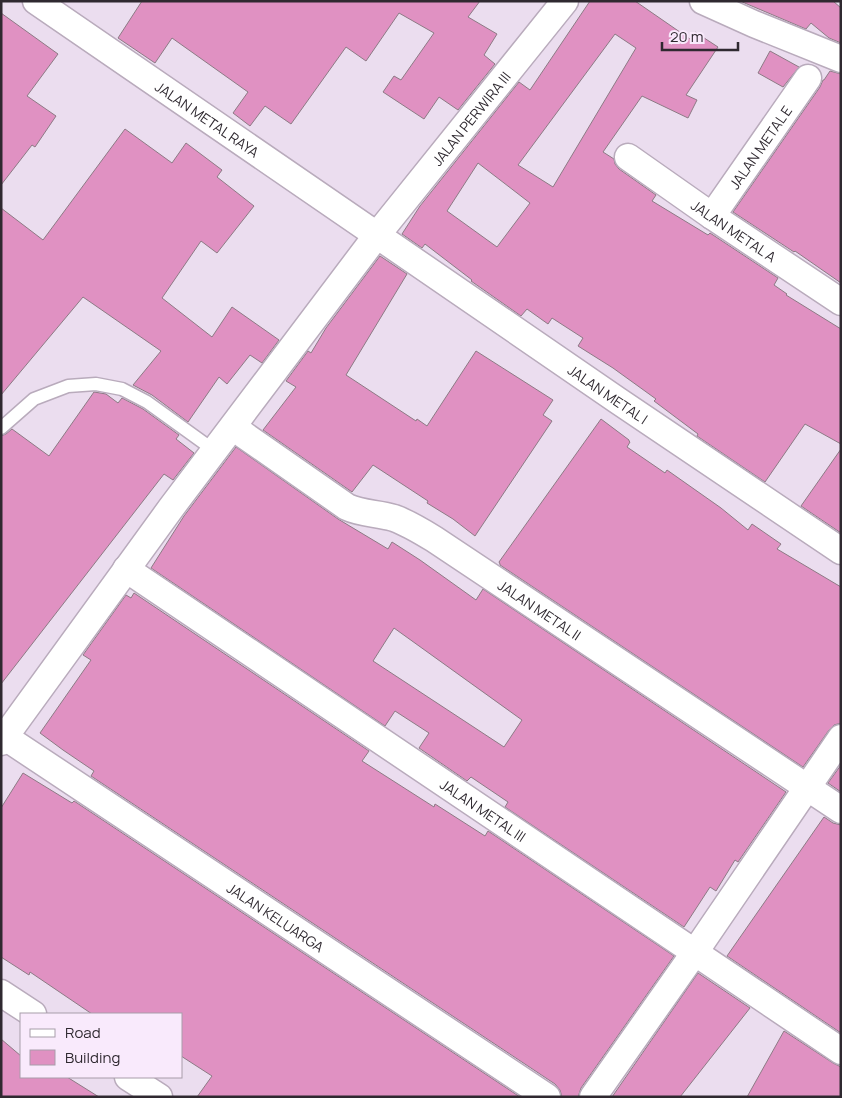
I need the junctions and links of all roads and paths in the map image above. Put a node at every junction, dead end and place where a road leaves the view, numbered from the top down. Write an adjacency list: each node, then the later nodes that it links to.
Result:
1 (36, 1): 8 (street, JALAN METAL RAYA)
2 (565, 1): 8 (street, JALAN PERWIRA III)
3 (703, 1): 4 (street)
4 (841, 60)
5 (808, 78): 7 (street, JALAN METAL E)
6 (628, 157): 7 (street, JALAN METAL A)
7 (712, 216): 9 (street, JALAN METAL A)
8 (377, 235): 10 (street, JALAN PERWIRA III); 13 (street, JALAN METAL I)
9 (841, 302)
10 (234, 426): 12 (street, JALAN PERWIRA III); 17 (street, JALAN METAL II)
11 (1, 428): 12 (lane)
12 (215, 450): 14 (street, JALAN PERWIRA III)
13 (841, 551)
14 (126, 569): 16 (street, JALAN PERWIRA III); 19 (street, JALAN METAL III)
15 (841, 738): 17 (street)
16 (3, 739): 25 (street, JALAN KELUARGA)
17 (807, 787): 18 (street, JALAN METAL II); 19 (street)
18 (841, 810)
19 (694, 952): 22 (street, JALAN METAL III); 26 (street)
20 (1, 993): 21 (street)
21 (31, 1013)
22 (841, 1051)
23 (130, 1078): 24 (street)
24 (159, 1097)
25 (546, 1097)
26 (593, 1097)

